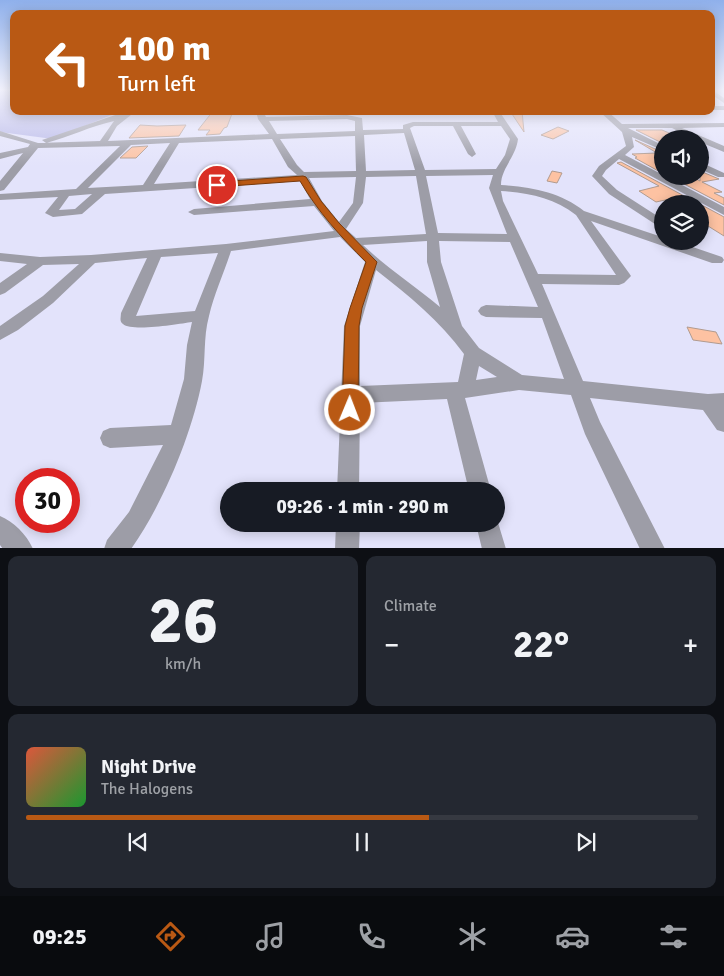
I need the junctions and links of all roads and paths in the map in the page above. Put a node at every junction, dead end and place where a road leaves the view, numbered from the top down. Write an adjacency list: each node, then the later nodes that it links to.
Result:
1 (260, 115): 10 (street); 13 (street)
2 (498, 115): 6 (street)
3 (607, 115): 9 (street)
4 (124, 116): 14 (street); 18 (street)
5 (456, 124): 6 (street); 11 (street); 23 (street)
6 (505, 124): 31 (street)
7 (723, 125): 8 (street)
8 (671, 126): 9 (street); 22 (street)
9 (623, 129): 19 (street); 25 (street)
10 (358, 131): 11 (street); 13 (street); 28 (street)
11 (406, 131): 27 (street)
12 (0, 133): 17 (street)
13 (273, 135): 15 (street); 30 (street)
14 (60, 137): 17 (street); 21 (street)
15 (176, 141): 16 (street); 33 (street)
16 (128, 143): 18 (street); 36 (street)
17 (32, 144): 20 (street); 21 (street); 24 (street); 32 (street)
18 (103, 144): 21 (street)
19 (654, 144)
20 (0, 145)
21 (50, 146)
22 (724, 149)
23 (472, 154)
24 (0, 156)
25 (620, 156): 40 (street); 42 (street)
26 (709, 169): 29 (street)
27 (419, 173): 28 (street); 31 (street); 44 (street)
28 (361, 174): 30 (street); 43 (street)
29 (723, 175)
30 (302, 177): 33 (street); 38 (street)
31 (495, 180): 41 (street); 45 (street)
32 (0, 188)
33 (146, 189): 34 (street)
34 (101, 192): 35 (street); 36 (street)
35 (66, 193): 36 (street); 37 (street)
36 (78, 193)
37 (0, 197)
38 (317, 202): 39 (street); 43 (street)
39 (194, 212)
40 (724, 212)
41 (580, 213): 53 (street); 54 (street)
42 (654, 219)
43 (346, 235): 44 (street); 46 (street); 52 (street)
44 (433, 237): 45 (street); 59 (street)
45 (513, 238): 54 (street)
46 (226, 248): 48 (street); 58 (street)
47 (703, 250): 53 (street)
48 (156, 253): 50 (street); 58 (street)
49 (0, 257): 51 (street)
50 (91, 259): 51 (street); 60 (street)
51 (40, 261): 55 (street)
52 (372, 262): 59 (street); 65 (street)
53 (721, 263)
54 (533, 279): 57 (street)
55 (0, 290)
56 (486, 311): 57 (street)
57 (548, 313): 63 (street)
58 (201, 316): 68 (street)
59 (454, 328): 61 (street)
60 (0, 334)
61 (473, 353): 62 (street); 64 (street)
62 (519, 382): 63 (street); 64 (street)
63 (577, 390): 66 (street); 79 (street)
64 (459, 391): 65 (street); 71 (street)
65 (350, 394): 70 (street)
66 (716, 401): 67 (street)
67 (724, 423)
68 (178, 435): 69 (street); 76 (street)
69 (110, 438)
70 (348, 482)
71 (478, 482)
72 (0, 528): 75 (street)
73 (348, 532): 77 (street)
74 (490, 532): 78 (street)
75 (22, 548)
76 (116, 548)
77 (347, 548)
78 (494, 548)
79 (653, 548)

